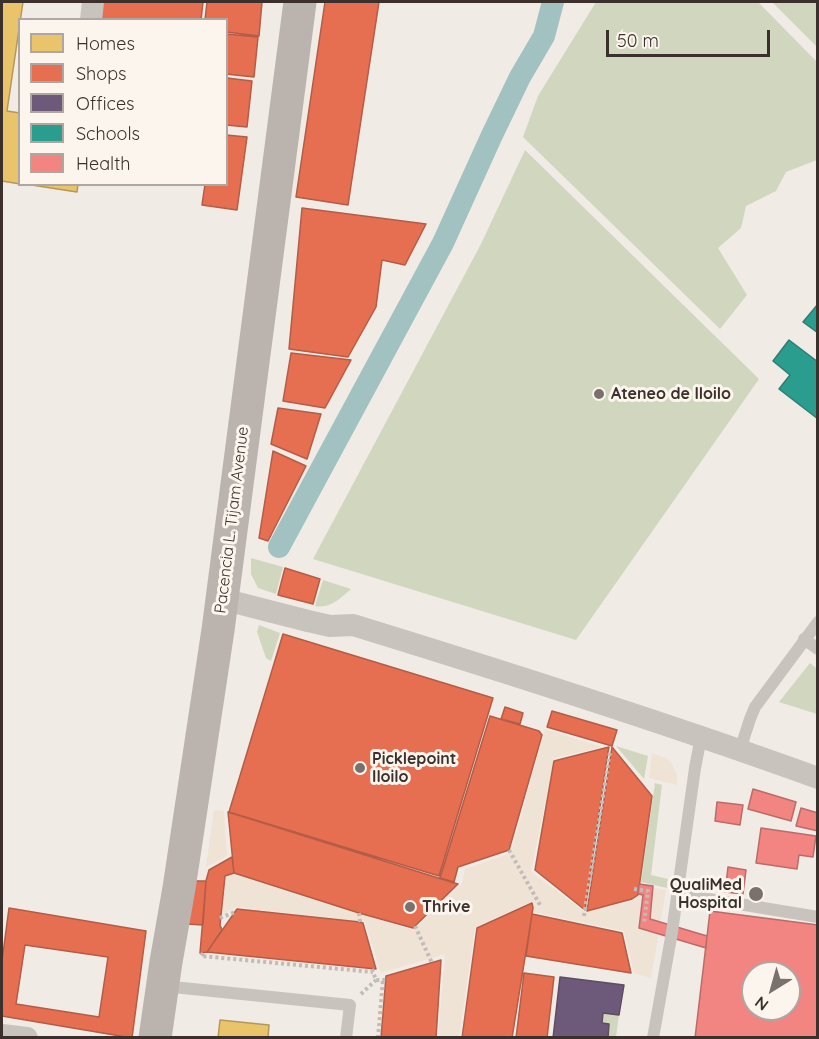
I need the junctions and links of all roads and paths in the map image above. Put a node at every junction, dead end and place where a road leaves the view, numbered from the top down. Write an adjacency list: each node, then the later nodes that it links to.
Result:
1 (93, 2): 3 (street)
2 (300, 2): 4 (street, Pacencia L. Tijam Avenue)
3 (90, 18)
4 (222, 599): 8 (street); 28 (street, Pacencia L. Tijam Avenue)
5 (818, 622): 6 (lane)
6 (804, 639): 7 (lane); 9 (lane)
7 (818, 649)
8 (701, 737): 9 (street); 14 (lane)
9 (740, 750): 11 (street)
10 (610, 752): 18 (path)
11 (818, 778)
12 (509, 850): 15 (path)
13 (634, 889): 22 (path)
14 (678, 894): 20 (lane); 34 (lane)
15 (540, 905)
16 (234, 912): 19 (path)
17 (359, 913): 21 (path)
18 (584, 916)
19 (220, 918)
20 (818, 918)
21 (360, 922)
22 (644, 923)
23 (415, 926): 25 (path)
24 (203, 953): 26 (path)
25 (432, 963)
26 (376, 980): 27 (path); 33 (path)
27 (371, 984)
28 (162, 986): 31 (street, Pacencia L. Tijam Avenue); 32 (lane)
29 (2, 1035): 30 (street)
30 (27, 1038)
31 (155, 1038)
32 (346, 1038)
33 (378, 1038)
34 (653, 1038)

